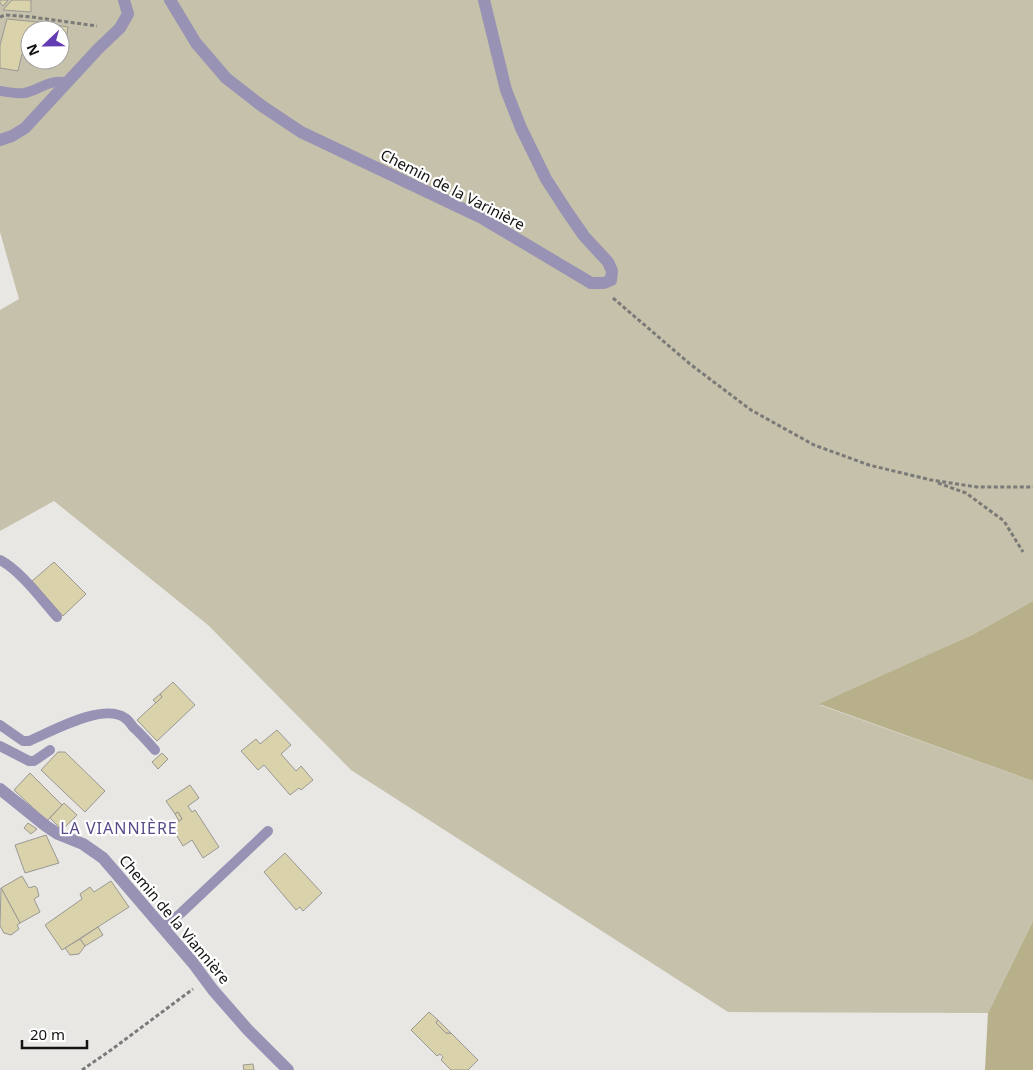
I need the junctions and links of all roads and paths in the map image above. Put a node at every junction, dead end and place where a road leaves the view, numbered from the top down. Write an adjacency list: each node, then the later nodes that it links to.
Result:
1 (124, 0): 5 (street)
2 (170, 0): 9 (street, Chemin de la Varinière)
3 (484, 0): 9 (street)
4 (0, 17): 5 (path)
5 (120, 28): 6 (street)
6 (67, 82): 7 (lane); 8 (street)
7 (0, 91)
8 (0, 140)
9 (591, 283): 10 (path)
10 (931, 480): 11 (path); 12 (path)
11 (1033, 487)
12 (1022, 552)
13 (0, 560): 14 (lane)
14 (57, 617)
15 (0, 725): 18 (lane)
16 (0, 746): 17 (lane)
17 (50, 750)
18 (155, 750)
19 (0, 789): 21 (street, Chemin de la Viannière)
20 (268, 831): 21 (lane)
21 (163, 928): 22 (street, Chemin de la Viannière)
22 (206, 980): 23 (path); 24 (street, Chemin de la Viannière)
23 (82, 1070)
24 (288, 1070)

